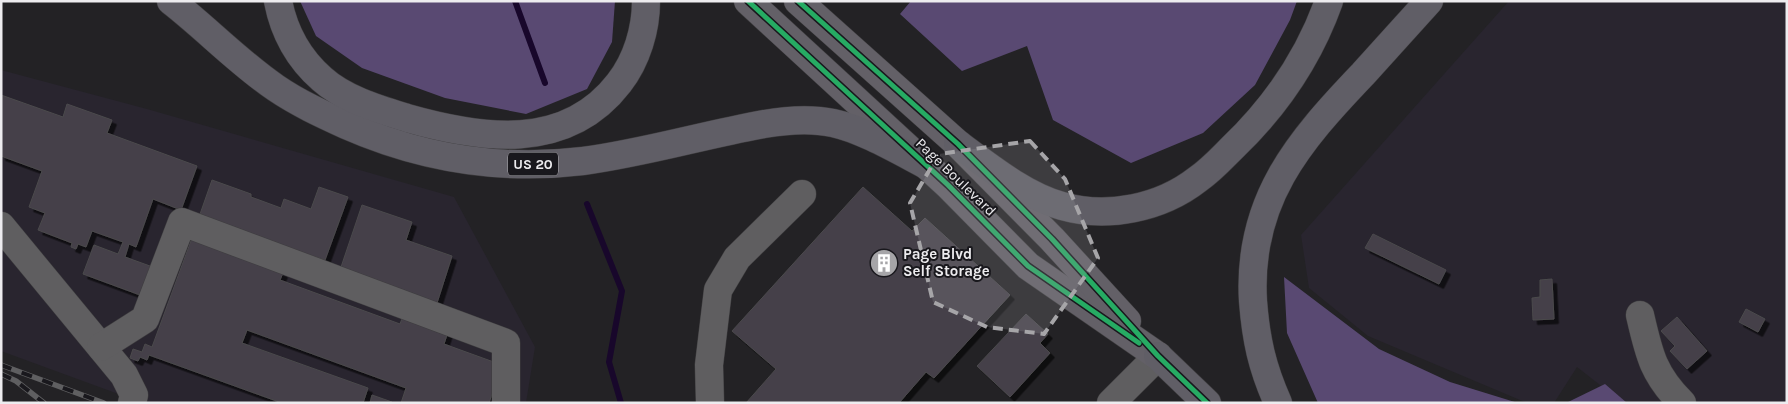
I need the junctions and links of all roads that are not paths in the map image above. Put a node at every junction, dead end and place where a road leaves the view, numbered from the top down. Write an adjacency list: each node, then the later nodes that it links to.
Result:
1 (171, 1): 9 (highway, US 20)
2 (278, 1): 3 (highway)
3 (646, 1)
4 (748, 1): 9 (main road, Page Boulevard)
5 (798, 1): 8 (main road, Page Boulevard / US 20)
6 (1329, 1): 8 (highway)
7 (1429, 1): 20 (highway)
8 (958, 144): 14 (main road, Page Boulevard / US 20)
9 (928, 166): 14 (main road, Page Boulevard / US 20)
10 (802, 194): 18 (lane)
11 (1, 226): 13 (lane)
12 (1640, 315): 21 (lane)
13 (101, 347): 16 (lane); 17 (lane)
14 (1158, 356): 15 (highway, Page Boulevard / US 20); 19 (lane)
15 (1195, 398)
16 (132, 403)
17 (506, 403)
18 (710, 403)
19 (1111, 403)
20 (1278, 403)
21 (1682, 403)

